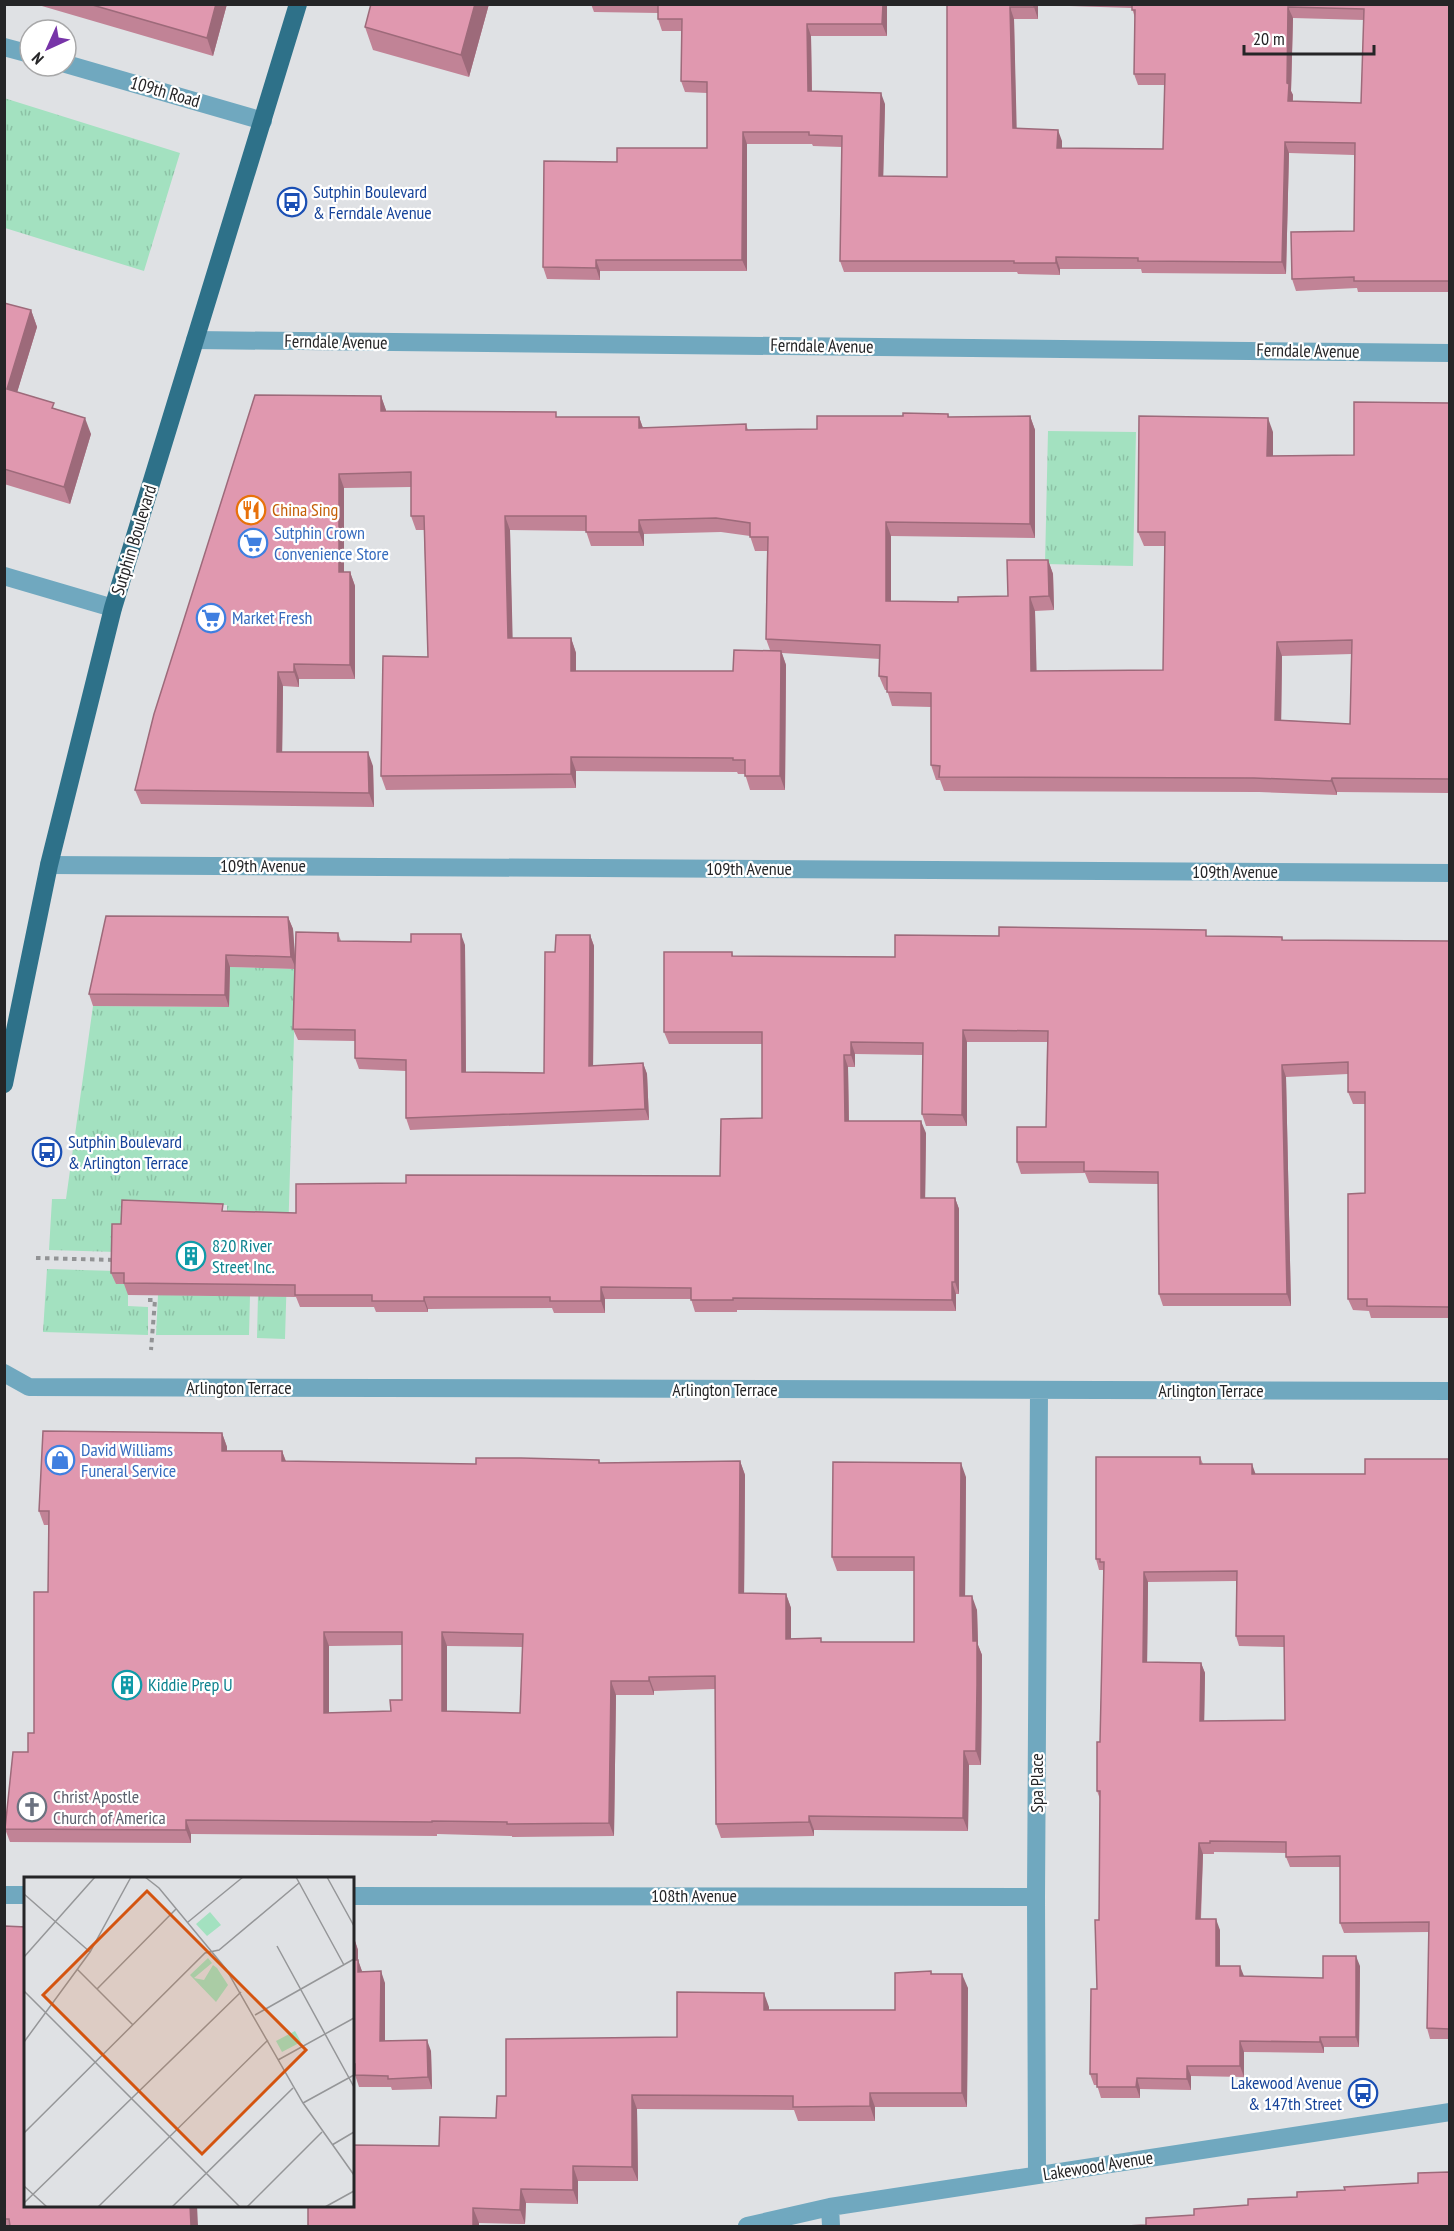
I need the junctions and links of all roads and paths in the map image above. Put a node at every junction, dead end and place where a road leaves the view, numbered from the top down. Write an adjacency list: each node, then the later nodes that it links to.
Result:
1 (297, 4): 3 (main road, Sutphin Boulevard)
2 (78, 67): 3 (street, 109th Road)
3 (263, 121): 4 (main road, Sutphin Boulevard)
4 (195, 340): 5 (street, Ferndale Avenue); 7 (main road, Sutphin Boulevard)
5 (1449, 352)
6 (4, 576): 7 (street)
7 (113, 608): 8 (main road, Sutphin Boulevard)
8 (49, 865): 9 (street, 109th Avenue); 10 (main road, Sutphin Boulevard)
9 (1449, 873)
10 (4, 1084)
11 (36, 1258): 12 (path)
12 (117, 1260)
13 (148, 1300): 14 (path)
14 (152, 1350)
15 (4, 1373): 16 (street, Arlington Terrace)
16 (1039, 1390): 17 (street, Arlington Terrace); 21 (street, Spa Place)
17 (1449, 1391)
18 (4, 1895): 19 (street)
19 (24, 1895)
20 (354, 1896): 21 (street, 108th Avenue)
21 (1036, 1897): 23 (street, Spa Place)
22 (1449, 2112): 23 (street, Lakewood Avenue)
23 (1037, 2175): 24 (street, Lakewood Avenue)
24 (830, 2207): 25 (street, Lakewood Avenue); 26 (street)
25 (747, 2226)
26 (831, 2226)

